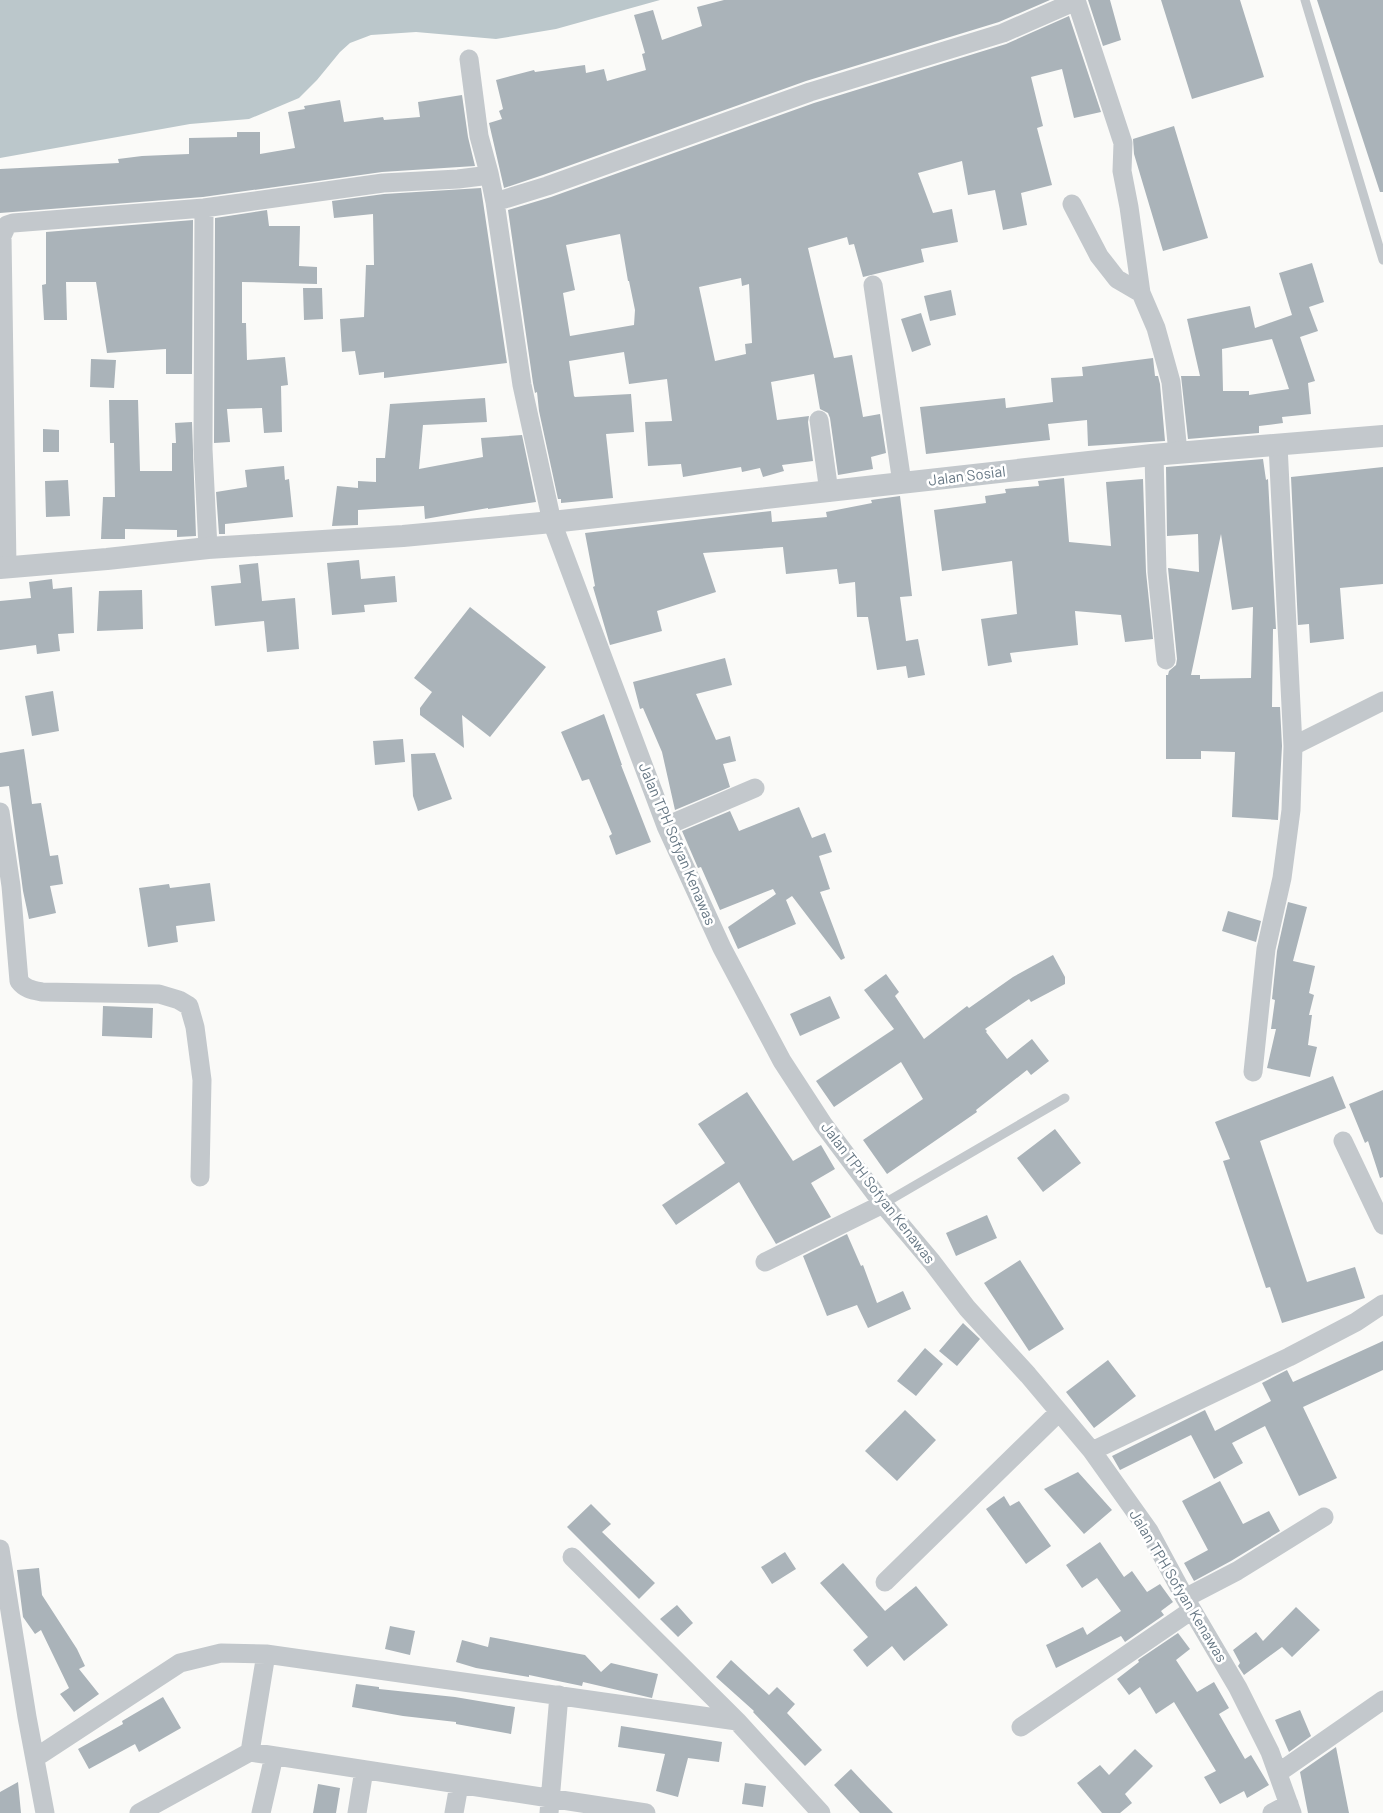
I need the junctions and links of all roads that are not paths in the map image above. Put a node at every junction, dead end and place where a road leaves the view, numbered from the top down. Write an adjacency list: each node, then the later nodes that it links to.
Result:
1 (1305, 0): 9 (lane)
2 (1076, 1): 5 (street); 11 (street)
3 (469, 59): 4 (street, Jalan TPH Sofyan Kenawas)
4 (489, 173): 5 (street, Jalan TPH Sofyan Kenawas); 7 (street)
5 (496, 202): 19 (street, Jalan TPH Sofyan Kenawas)
6 (1072, 204): 11 (street)
7 (204, 208): 8 (street); 20 (street)
8 (4, 224): 21 (street)
9 (1383, 260)
10 (873, 285): 17 (street)
11 (1141, 293): 15 (street)
12 (819, 420): 18 (street)
13 (1383, 436): 14 (street, Jalan Sosial)
14 (1278, 445): 15 (street, Jalan Sosial); 24 (street)
15 (1178, 453): 16 (street, Jalan Sosial)
16 (1154, 455): 17 (street, Jalan Sosial); 22 (street)
17 (902, 483): 18 (street, Jalan Sosial)
18 (829, 492): 19 (street, Jalan Sosial)
19 (552, 522): 20 (street, Jalan Sosial); 27 (street, Jalan TPH Sofyan Kenawas)
20 (208, 548): 21 (street, Jalan Sosial)
21 (4, 568)
22 (1166, 660)
23 (1383, 700): 24 (street)
24 (1293, 746): 28 (street)
25 (755, 788): 27 (street)
26 (0, 812): 31 (street)
27 (666, 826): 32 (street, Jalan TPH Sofyan Kenawas)
28 (1253, 1072)
29 (1065, 1098): 32 (lane)
30 (1343, 1141): 33 (street)
31 (200, 1177)
32 (883, 1204): 34 (street); 36 (street, Jalan TPH Sofyan Kenawas)
33 (1383, 1225)
34 (765, 1262)
35 (1383, 1304): 37 (street)
36 (1059, 1412): 37 (street, Jalan TPH Sofyan Kenawas); 41 (street)
37 (1092, 1451): 42 (street, Jalan TPH Sofyan Kenawas)
38 (1324, 1517): 42 (street)
39 (0, 1549): 50 (street)
40 (572, 1557): 46 (street)
41 (884, 1582)
42 (1189, 1604): 47 (street); 52 (street, Jalan TPH Sofyan Kenawas)
43 (266, 1654): 44 (street); 48 (street); 50 (street)
44 (559, 1695): 46 (street); 54 (street)
45 (1383, 1700): 52 (street)
46 (738, 1721): 62 (street)
47 (1021, 1727)
48 (250, 1752): 49 (street); 57 (street)
49 (274, 1756): 51 (street); 58 (street)
50 (35, 1758): 56 (street)
51 (364, 1770): 53 (street); 59 (street)
52 (1278, 1773): 55 (street, Jalan TPH Sofyan Kenawas)
53 (459, 1784): 54 (street); 60 (street)
54 (550, 1806): 61 (street)
55 (1291, 1808): 63 (street)
56 (45, 1813)
57 (139, 1813)
58 (261, 1813)
59 (357, 1813)
60 (454, 1813)
61 (646, 1813)
62 (821, 1813)
63 (1272, 1813)

